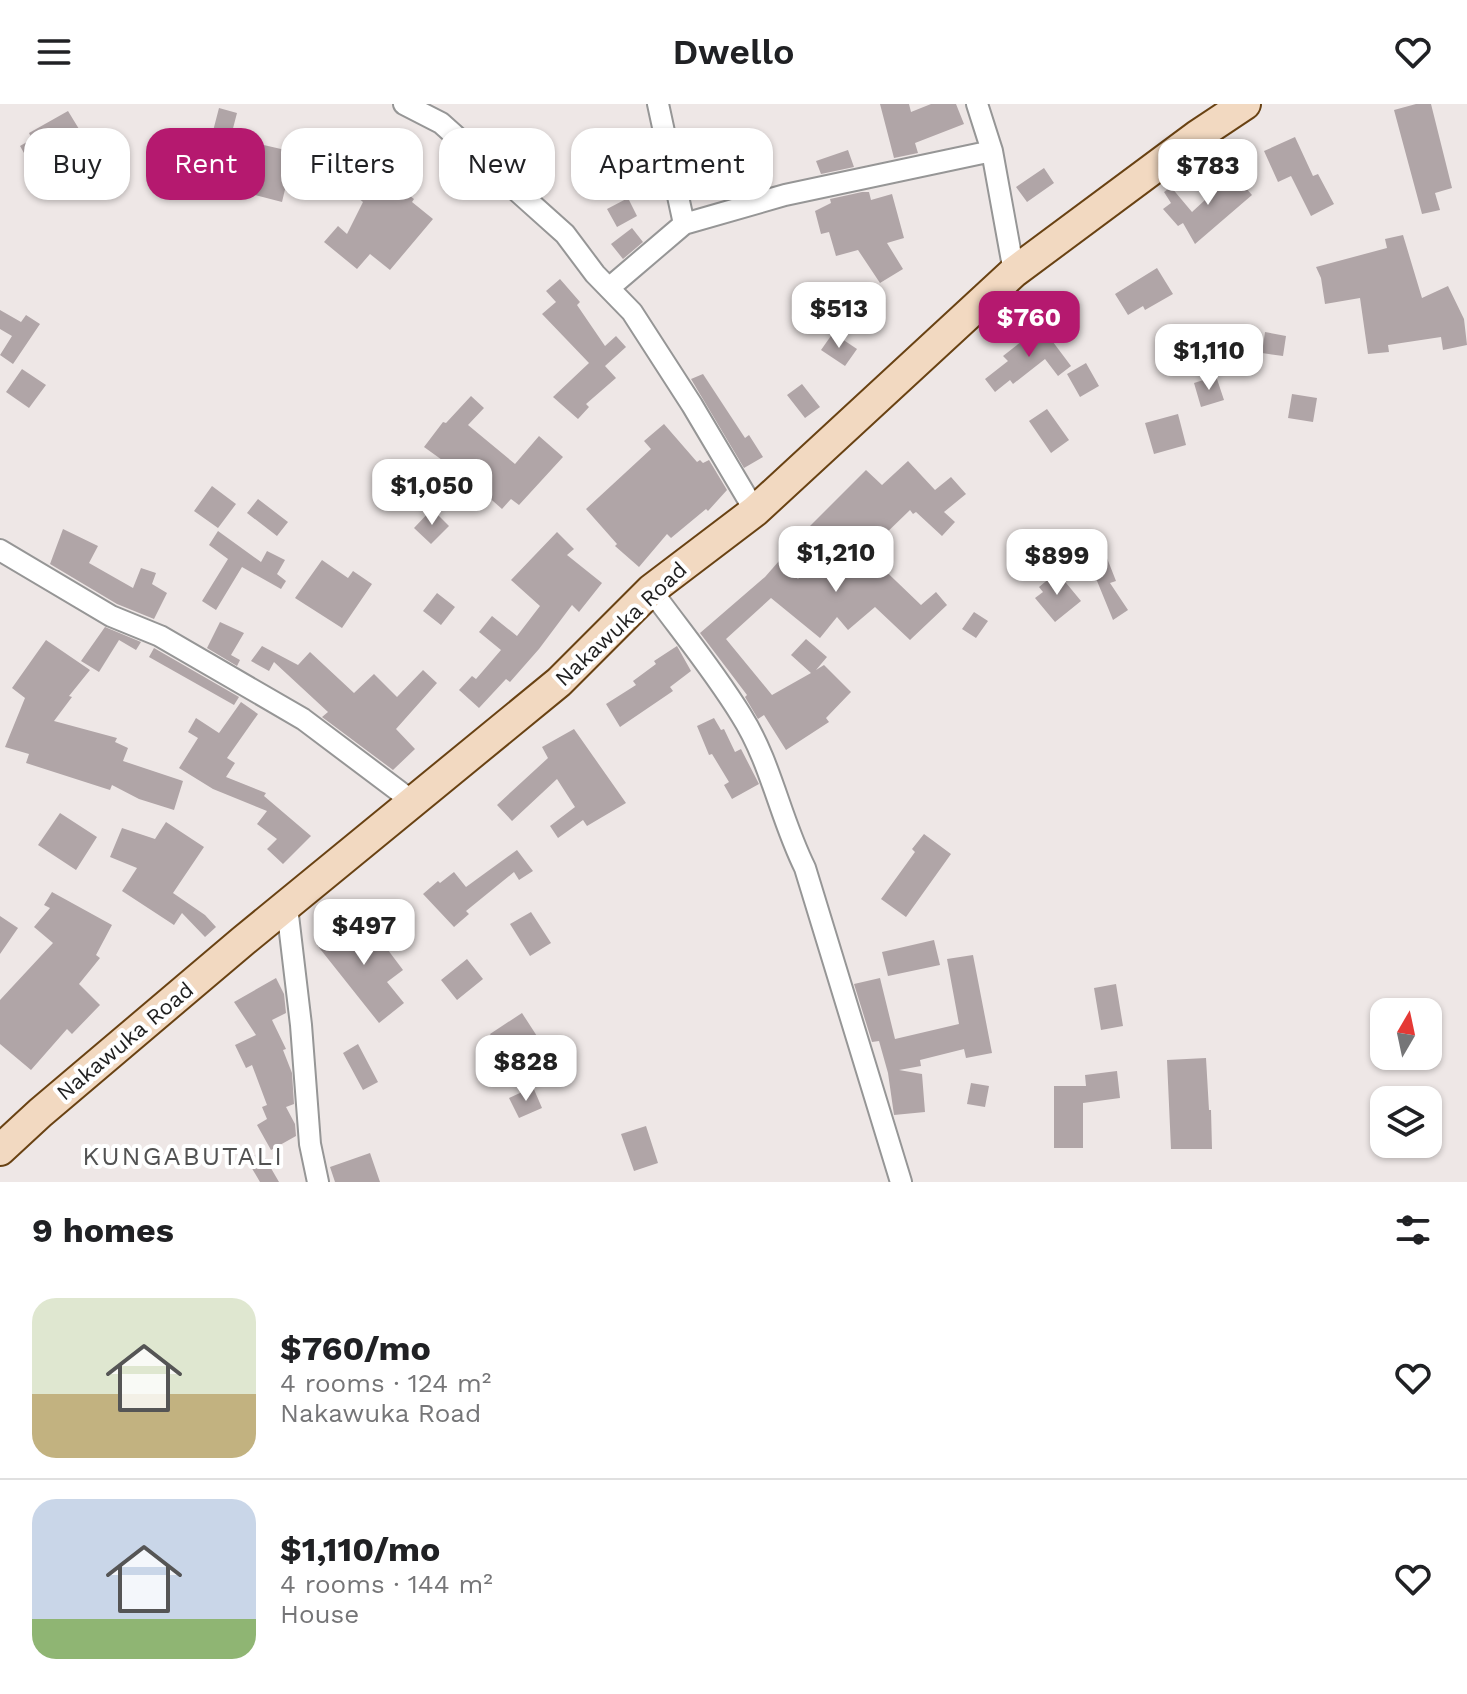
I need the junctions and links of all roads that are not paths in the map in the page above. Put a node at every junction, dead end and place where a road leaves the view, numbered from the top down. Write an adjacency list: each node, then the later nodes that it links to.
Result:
1 (404, 104): 8 (street)
2 (658, 104): 6 (street)
3 (977, 104): 5 (street)
4 (1245, 104): 7 (main road, Nakawuka Road)
5 (992, 151): 6 (street); 7 (street)
6 (684, 224): 8 (street)
7 (1014, 272): 9 (main road, Nakawuka Road)
8 (609, 288): 9 (street)
9 (755, 511): 11 (main road, Nakawuka Road)
10 (0, 550): 12 (street)
11 (651, 590): 12 (main road, Nakawuka Road); 16 (street)
12 (412, 801): 13 (main road, Nakawuka Road)
13 (287, 907): 14 (main road, Nakawuka Road); 15 (street)
14 (0, 1150)
15 (318, 1182)
16 (901, 1182)

